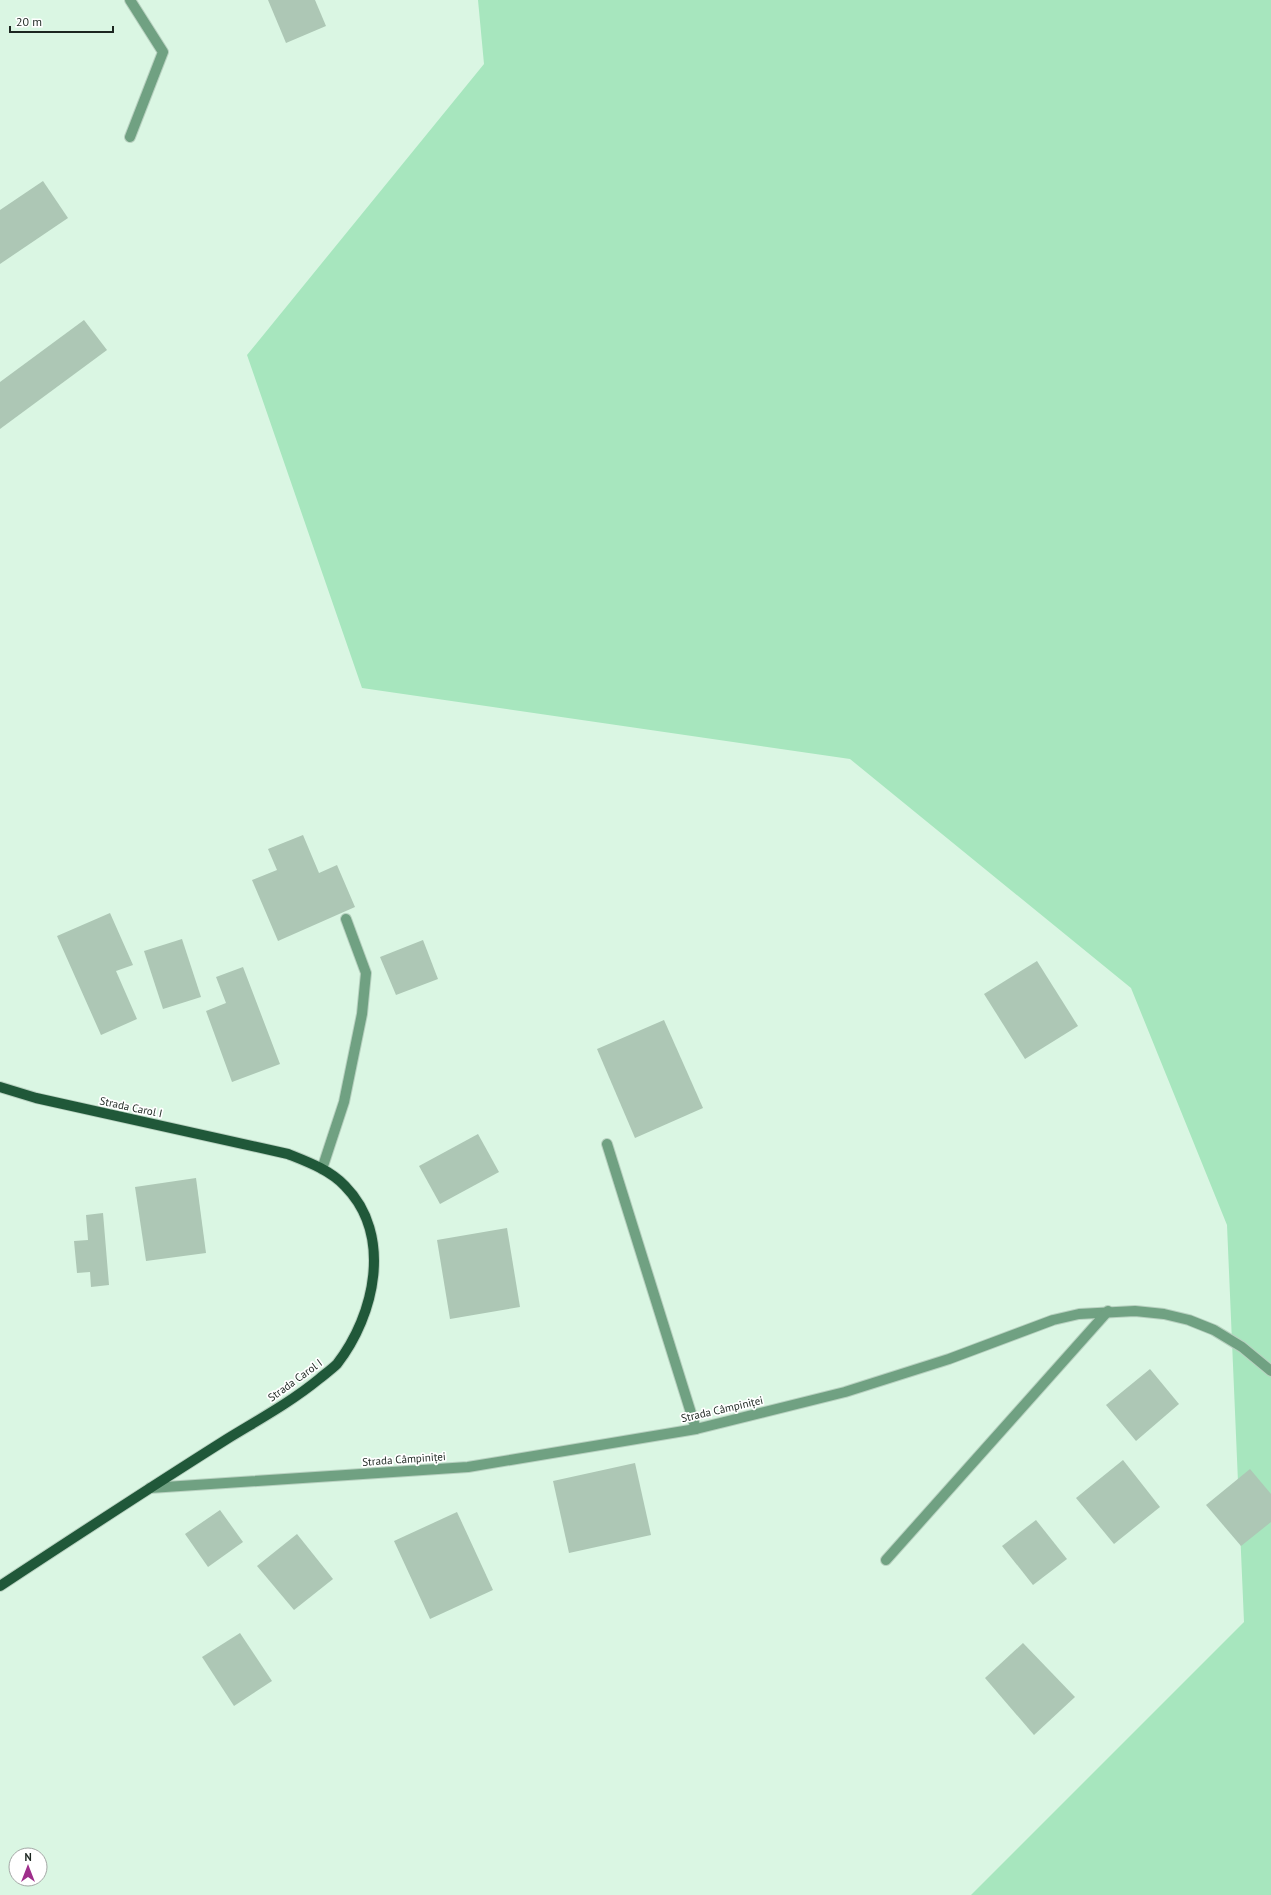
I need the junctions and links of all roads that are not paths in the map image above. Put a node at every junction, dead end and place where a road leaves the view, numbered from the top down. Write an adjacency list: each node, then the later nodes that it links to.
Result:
1 (130, 0): 2 (street)
2 (130, 137)
3 (346, 920): 6 (street)
4 (0, 1087): 6 (main road, Strada Carol I)
5 (606, 1144): 9 (street)
6 (322, 1169): 10 (main road, Strada Carol I)
7 (1108, 1311): 8 (street, Strada Câmpiniței); 9 (street, Strada Câmpiniței); 11 (street)
8 (1271, 1371)
9 (696, 1429): 10 (street, Strada Câmpiniței)
10 (150, 1488): 12 (main road, Strada Carol I)
11 (886, 1560)
12 (0, 1586)

